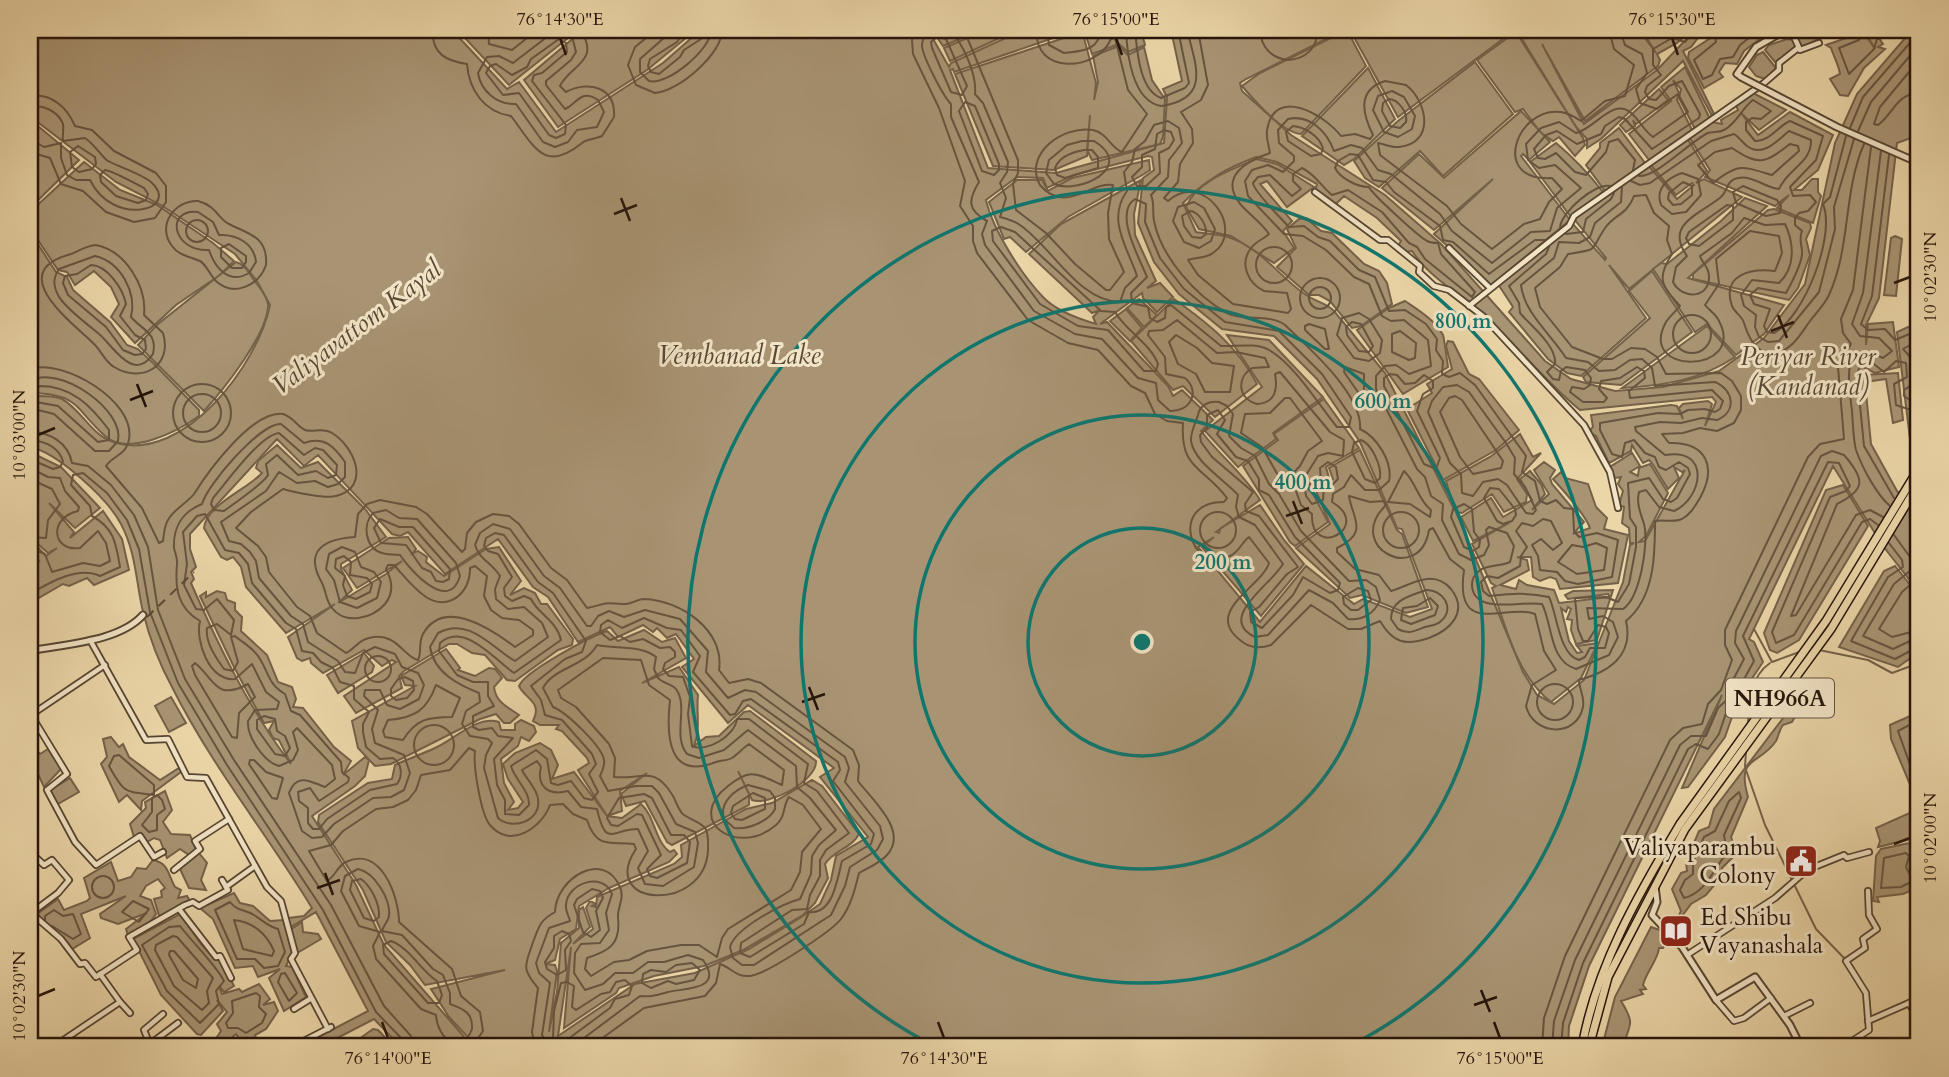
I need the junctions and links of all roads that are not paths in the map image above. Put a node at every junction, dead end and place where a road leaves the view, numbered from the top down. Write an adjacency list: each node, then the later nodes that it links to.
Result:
1 (1789, 30): 3 (street); 4 (street, bridge)
2 (1819, 43): 3 (street)
3 (1798, 48): 7 (street)
4 (1919, 163)
5 (1315, 192): 8 (street)
6 (1449, 248): 7 (street)
7 (1489, 287): 8 (street)
8 (1468, 304): 12 (street)
9 (1919, 468): 11 (highway, NH966A)
10 (1919, 483): 11 (highway, NH966A)
11 (1912, 489): 17 (highway, NH966A)
12 (1618, 508)
13 (143, 615): 14 (street)
14 (89, 639): 15 (street); 16 (street)
15 (30, 652)
16 (105, 665): 18 (street); 20 (street)
17 (1762, 716): 25 (highway, NH966A); 52 (highway, NH966A)
18 (229, 819): 22 (street); 23 (street)
19 (30, 852): 29 (street)
20 (163, 852)
21 (1869, 852): 30 (street)
22 (255, 866): 26 (street); 35 (street)
23 (174, 870)
24 (222, 880): 26 (street)
25 (1654, 886): 30 (street); 53 (highway, NH966A)
26 (226, 887): 28 (street)
27 (1868, 891): 44 (street)
28 (179, 909): 31 (street); 32 (street)
29 (30, 914): 31 (street)
30 (1687, 955): 36 (street)
31 (100, 974): 37 (street)
32 (231, 978)
33 (1772, 998): 36 (street); 36 (street); 43 (street)
34 (1919, 998): 39 (street)
35 (310, 999): 40 (street); 51 (street)
36 (1716, 1000)
37 (120, 1002): 41 (street); 50 (street)
38 (1810, 1003): 43 (street)
39 (1909, 1003): 44 (street); 45 (street)
40 (294, 1009)
41 (130, 1013)
42 (163, 1014): 49 (street)
43 (1784, 1016): 54 (street)
44 (1868, 1021): 55 (street)
45 (1919, 1022): 47 (street)
46 (178, 1023): 49 (street)
47 (1919, 1040): 48 (street)
48 (1912, 1045)
49 (148, 1046)
50 (53, 1047)
51 (292, 1047)
52 (1581, 1047)
53 (1589, 1047)
54 (1801, 1047)
55 (1843, 1047)

